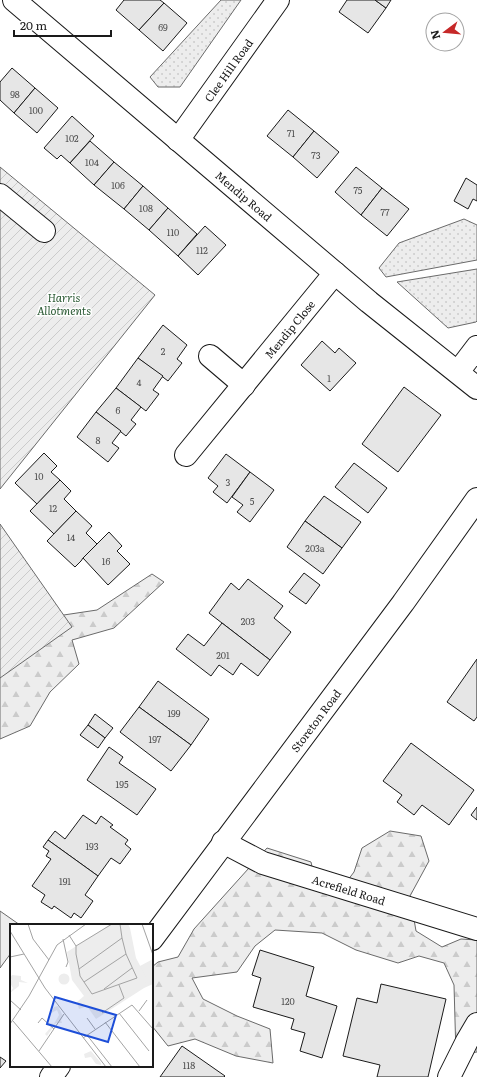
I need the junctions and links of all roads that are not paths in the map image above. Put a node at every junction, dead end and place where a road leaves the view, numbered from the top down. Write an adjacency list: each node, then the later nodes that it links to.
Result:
1 (14, 0): 3 (street, Mendip Road)
2 (278, 0): 3 (street, Clee Hill Road)
3 (178, 140): 6 (street, Mendip Road)
4 (0, 196): 5 (street)
5 (44, 231)
6 (335, 273): 9 (street, Mendip Road); 10 (street, Mendip Close)
7 (477, 347): 9 (street)
8 (210, 356): 10 (street)
9 (458, 372): 11 (street, Mendip Road)
10 (244, 385): 12 (street, Mendip Close)
11 (477, 388)
12 (186, 456)
13 (474, 508): 14 (street, Storeton Road)
14 (223, 842): 15 (street, Acrefield Road); 16 (street, Storeton Road)
15 (477, 929)
16 (153, 938)
17 (477, 1024): 20 (street)
18 (58, 1067): 19 (street)
19 (51, 1077)
20 (450, 1077)

